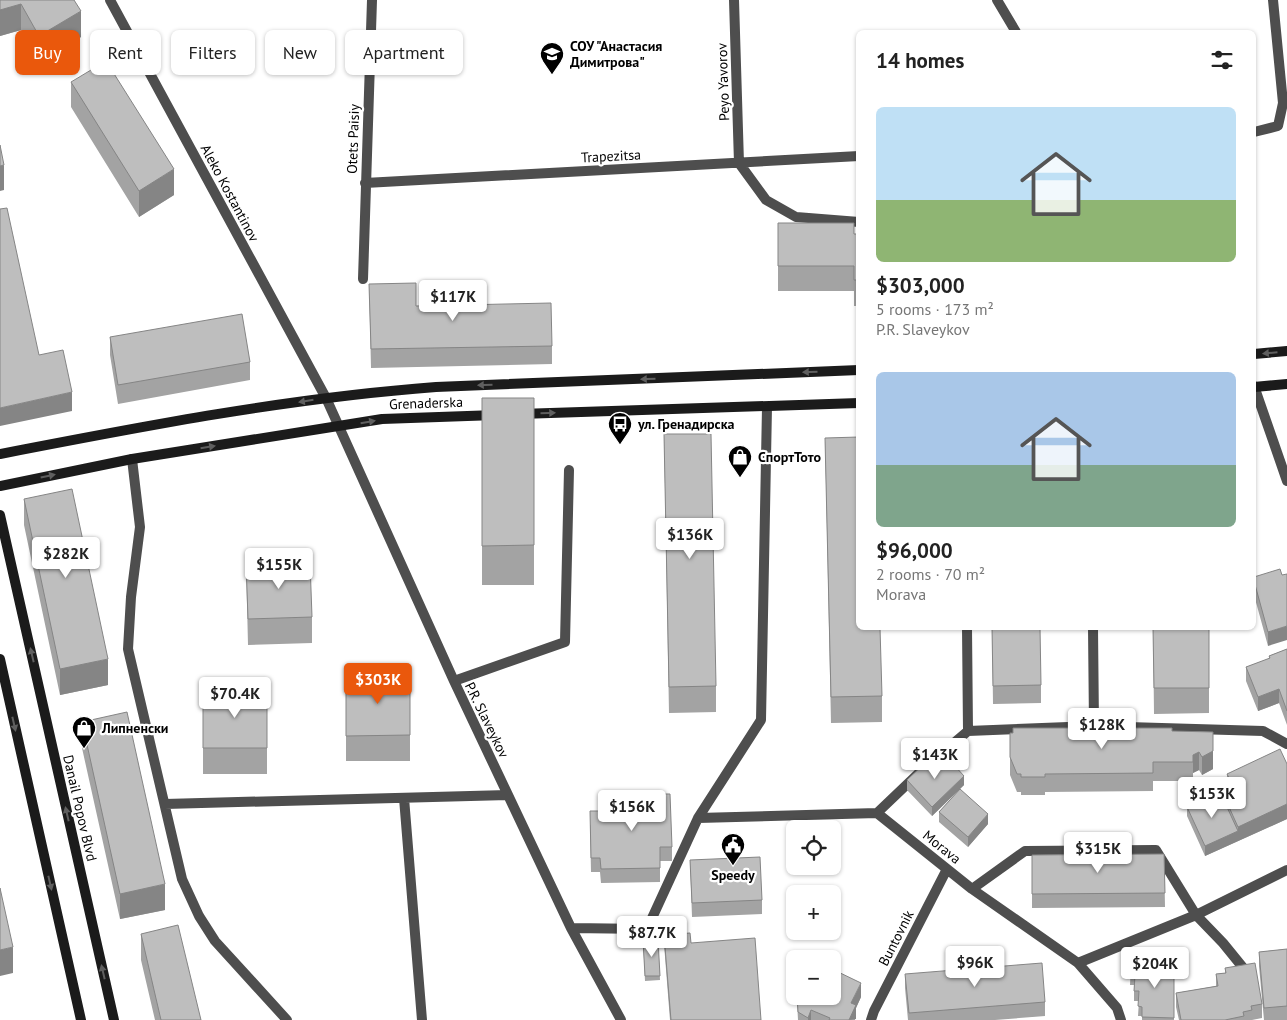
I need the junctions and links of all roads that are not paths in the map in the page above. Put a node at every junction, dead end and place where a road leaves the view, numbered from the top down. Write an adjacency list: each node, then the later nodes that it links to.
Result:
1 (110, 0): 19 (street, Aleko Kostantinov)
2 (372, 0): 10 (street, Otets Paisiy)
3 (734, 0): 9 (street, Peyo Yavorov)
4 (997, 0): 6 (street)
5 (1273, 0): 7 (street)
6 (1015, 30)
7 (1256, 132)
8 (856, 156): 9 (street, Trapezitsa)
9 (739, 163): 10 (street, Trapezitsa); 11 (street)
10 (365, 183): 12 (street, Otets Paisiy)
11 (856, 222)
12 (363, 279)
13 (1287, 351): 14 (street, one-way to 14)
14 (1256, 354)
15 (856, 370): 19 (street, Grenaderska, one-way to 19)
16 (1287, 384): 17 (street)
17 (1256, 386)
18 (1256, 392): 26 (street)
19 (326, 398): 22 (street, Aleko Kostantinov); 23 (street, Grenaderska, one-way to 23)
20 (856, 403): 21 (street, Grenaderska)
21 (767, 407): 22 (street, Grenaderska, one-way to 21); 40 (street)
22 (340, 427): 24 (street, Grenaderska, one-way to 22); 32 (street, P.R. Slaveykov)
23 (0, 454)
24 (132, 459): 27 (street, Grenaderska, one-way to 24); 38 (street)
25 (569, 470): 32 (street)
26 (1287, 481)
27 (0, 486)
28 (0, 515): 49 (street, Danail Popov Blvd, one-way to 28)
29 (967, 630): 34 (street)
30 (1092, 630): 33 (street)
31 (0, 660): 48 (street, one-way to 48)
32 (454, 681): 36 (street, P.R. Slaveykov)
33 (1094, 726): 34 (street); 35 (street)
34 (968, 730): 39 (street)
35 (1287, 744)
36 (508, 795): 37 (street); 45 (street, P.R. Slaveykov)
37 (404, 798): 38 (street); 51 (street)
38 (164, 804): 50 (street)
39 (876, 813): 40 (street); 41 (street, Morava)
40 (698, 818): 45 (street)
41 (947, 869): 43 (street, Morava); 53 (street, Buntovnik)
42 (1287, 870): 44 (street)
43 (972, 889): 44 (street); 46 (street, Morava)
44 (1196, 915): 46 (street); 47 (street)
45 (571, 928): 52 (street, P.R. Slaveykov)
46 (1078, 964): 54 (street, Morava)
47 (1249, 975)
48 (80, 1020)
49 (114, 1020)
50 (288, 1020)
51 (422, 1020)
52 (621, 1020)
53 (871, 1020)
54 (1121, 1020)

